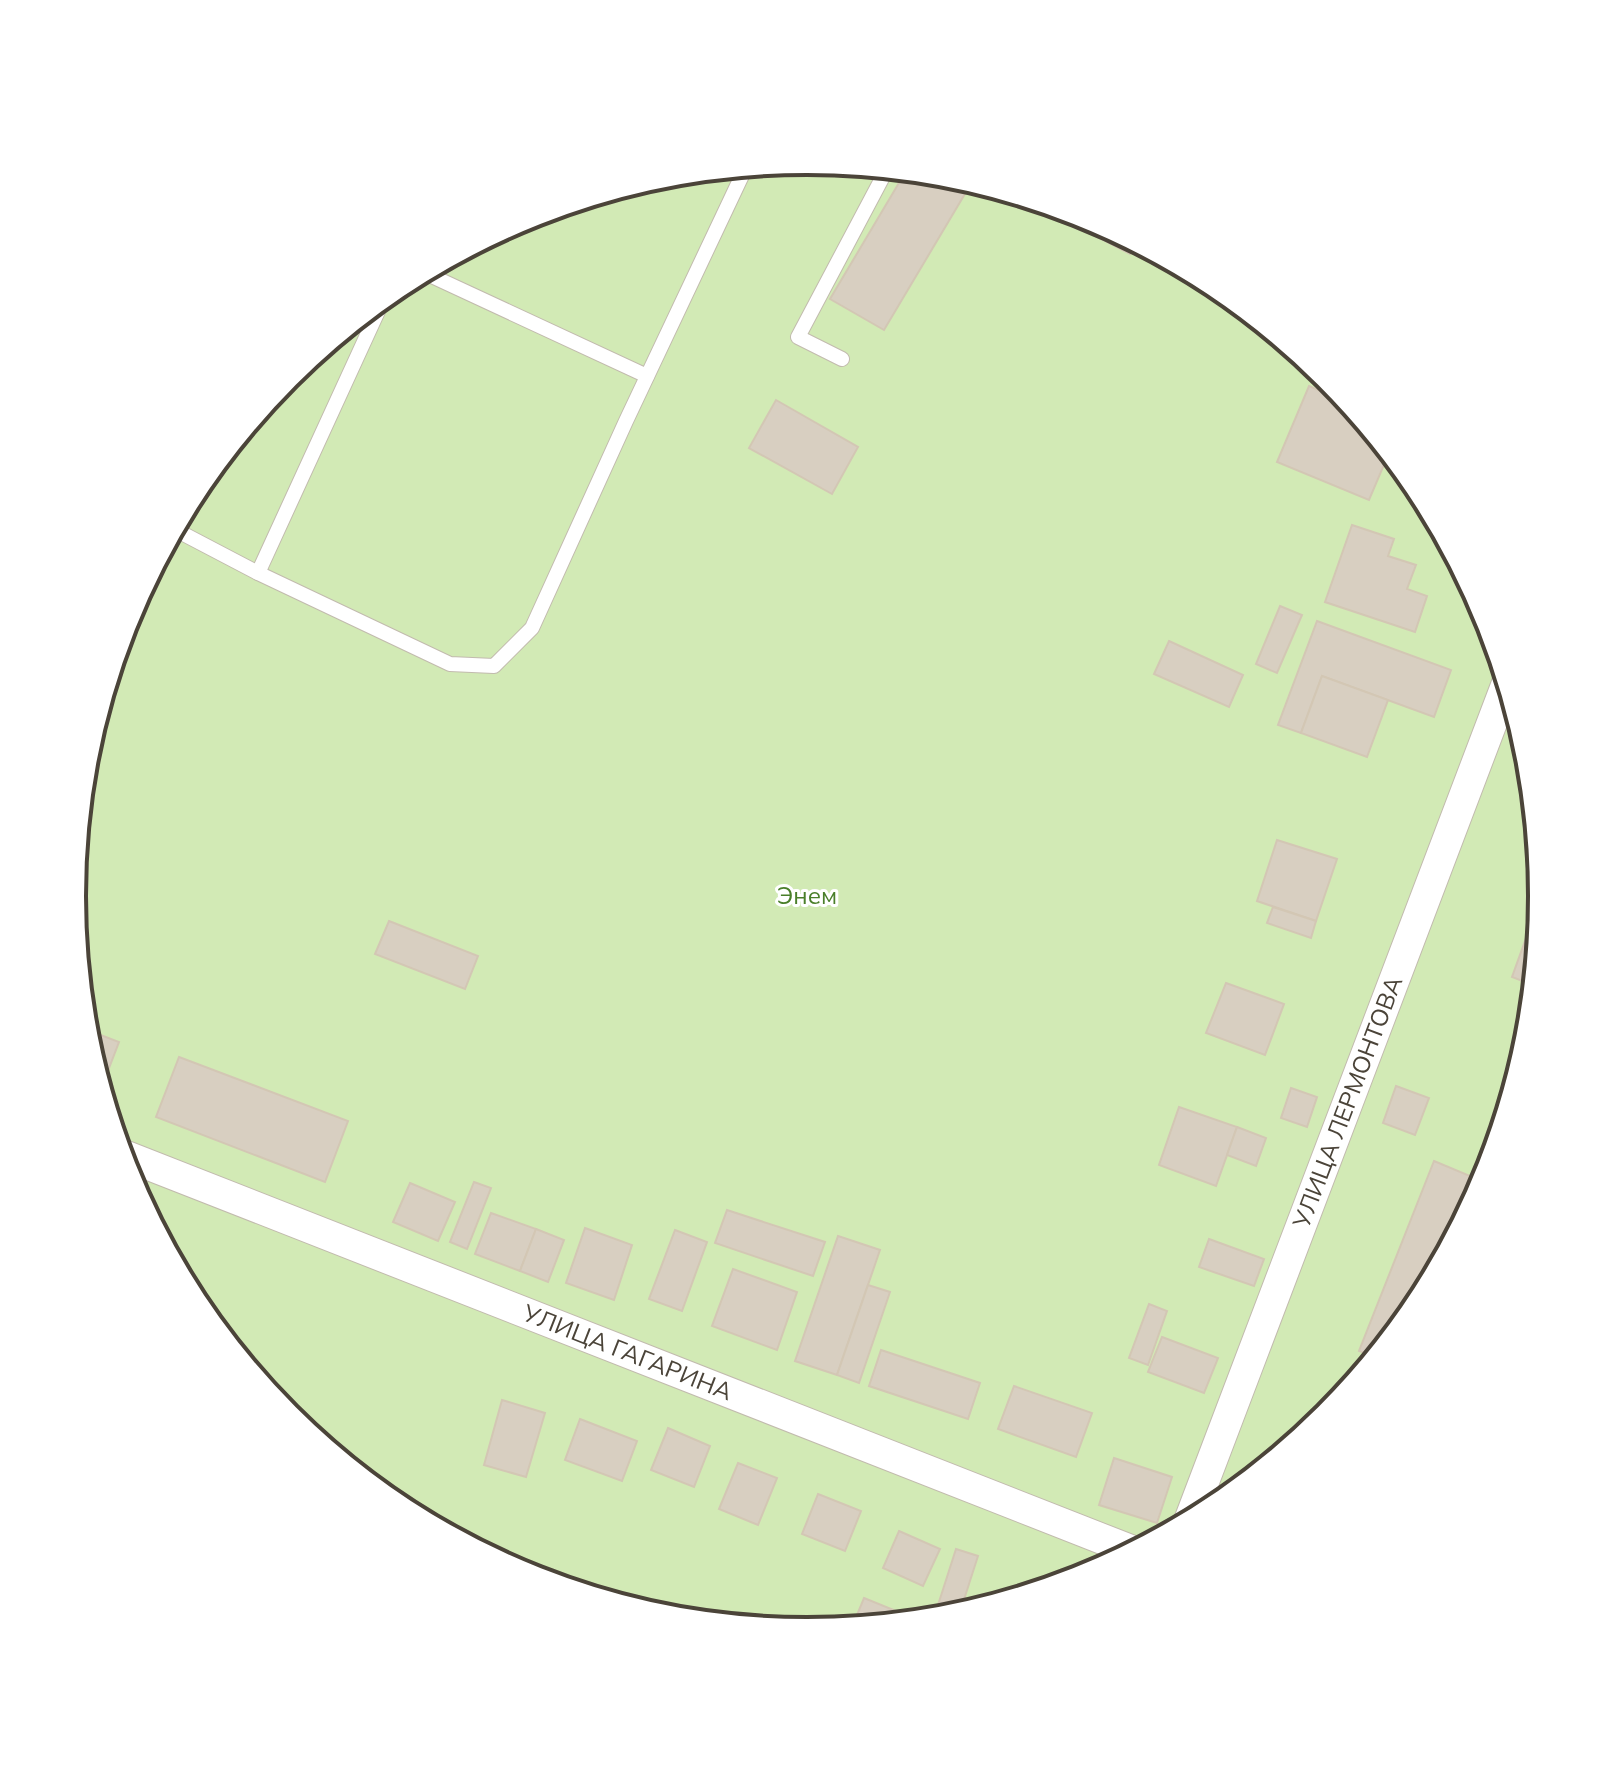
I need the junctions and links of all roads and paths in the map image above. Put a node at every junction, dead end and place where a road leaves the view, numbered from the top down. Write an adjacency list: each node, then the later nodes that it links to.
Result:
1 (740, 179): 6 (lane)
2 (882, 179): 5 (lane)
3 (437, 278): 6 (lane)
4 (374, 320): 8 (lane)
5 (842, 359)
6 (647, 376): 8 (lane)
7 (184, 534): 8 (lane)
8 (258, 573)
9 (1500, 700): 11 (street, УЛИЦА ЛЕРМОНТОВА)
10 (136, 1160): 12 (street, УЛИЦА ГАГАРИНА)
11 (1196, 1502)
12 (1120, 1546)

